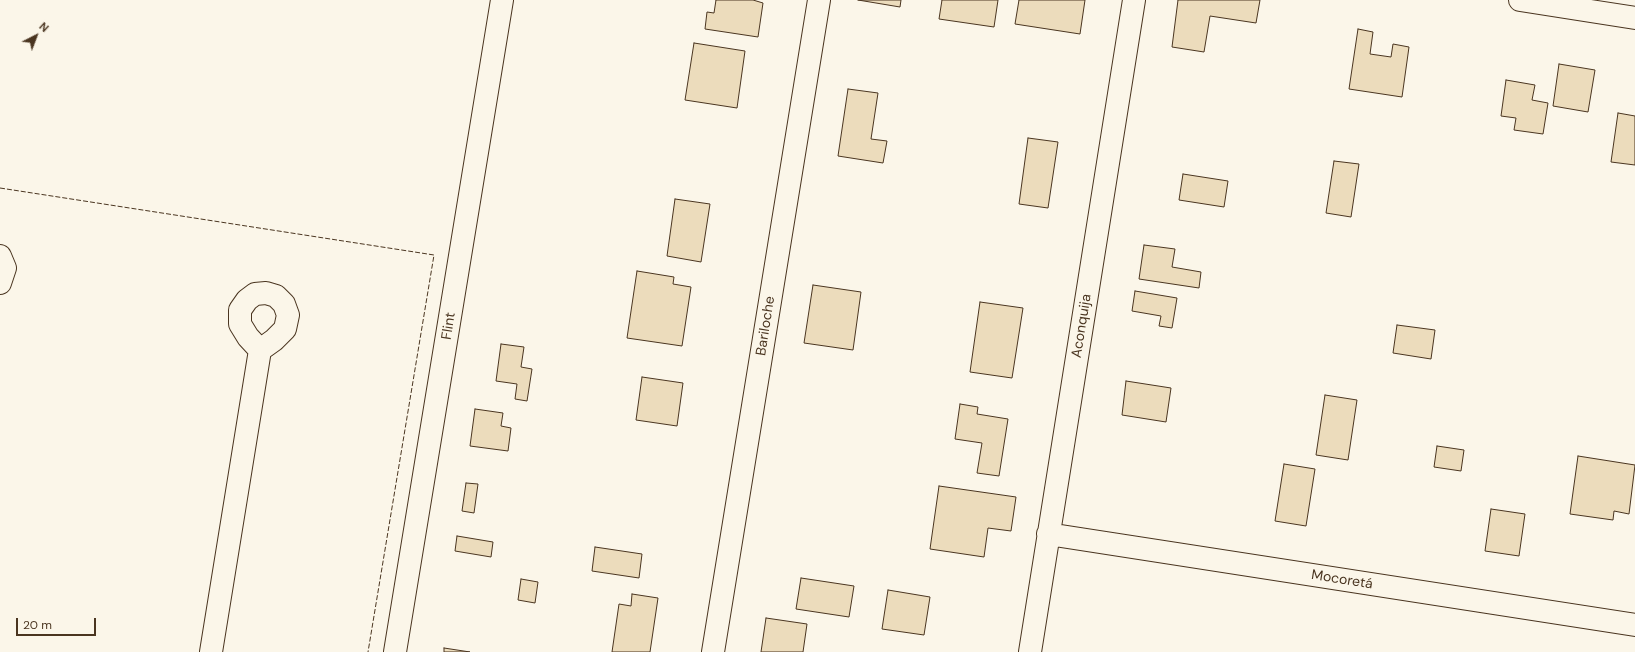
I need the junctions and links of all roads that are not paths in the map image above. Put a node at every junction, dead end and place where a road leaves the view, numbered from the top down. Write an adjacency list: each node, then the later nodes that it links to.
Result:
1 (502, 0): 12 (street, Flint)
2 (819, 0): 13 (street, Bariloche)
3 (1134, 0): 9 (street, Aconquija)
4 (1520, 0): 5 (street)
5 (1635, 18)
6 (0, 256): 7 (street)
7 (0, 283)
8 (260, 350): 11 (street)
9 (1048, 534): 10 (street, Mocoretá); 14 (street, Aconquija)
10 (1635, 625)
11 (211, 652)
12 (395, 652)
13 (713, 652)
14 (1030, 652)

